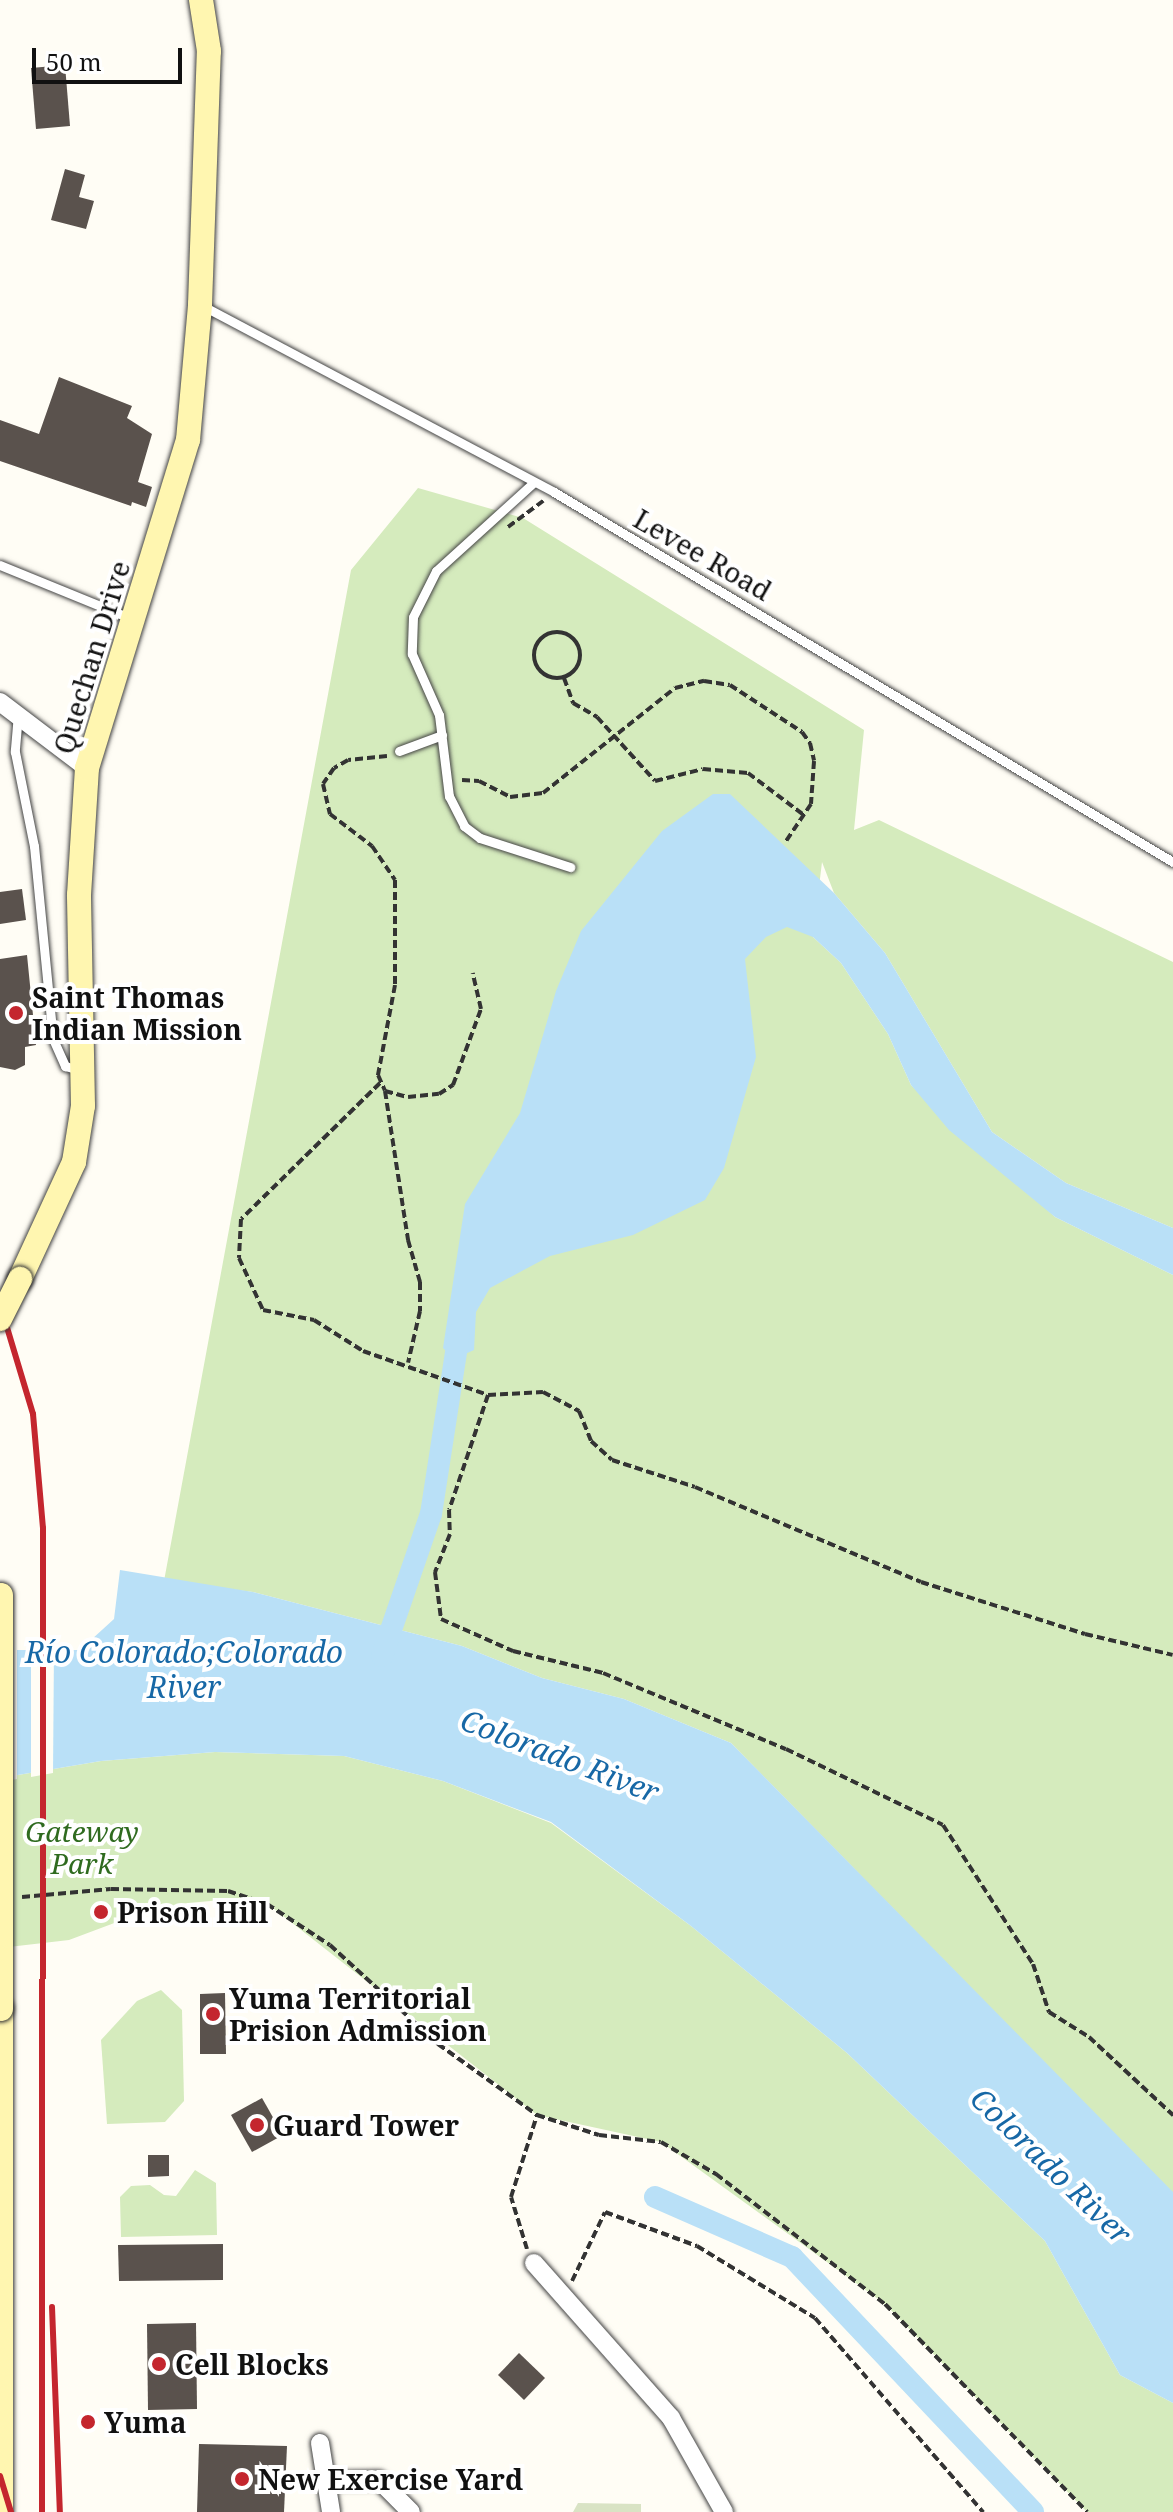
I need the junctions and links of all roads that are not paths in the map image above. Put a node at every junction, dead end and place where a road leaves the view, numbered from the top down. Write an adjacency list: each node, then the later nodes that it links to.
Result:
1 (201, 0): 2 (street, Quechan Drive)
2 (200, 305): 3 (lane, Levee Road); 5 (street, Quechan Drive)
3 (533, 483): 8 (lane); 11 (lane, Levee Road)
4 (0, 565): 5 (lane)
5 (134, 620): 10 (street, Quechan Drive)
6 (0, 702): 7 (street)
7 (18, 714): 10 (street); 13 (lane)
8 (442, 735): 9 (lane); 12 (lane)
9 (399, 751)
10 (87, 768): 13 (street, Quechan Drive)
11 (1173, 862)
12 (570, 867)
13 (85, 1072): 14 (street, Quechan Drive, bridge)
14 (0, 1319)
15 (0, 1585): 16 (street)
16 (1, 1595): 17 (street, bridge)
17 (1, 2009): 21 (street)
18 (534, 2263): 24 (street)
19 (320, 2443): 20 (street)
20 (326, 2481): 22 (street); 23 (street)
21 (1, 2512)
22 (331, 2512)
23 (411, 2512)
24 (724, 2512)

